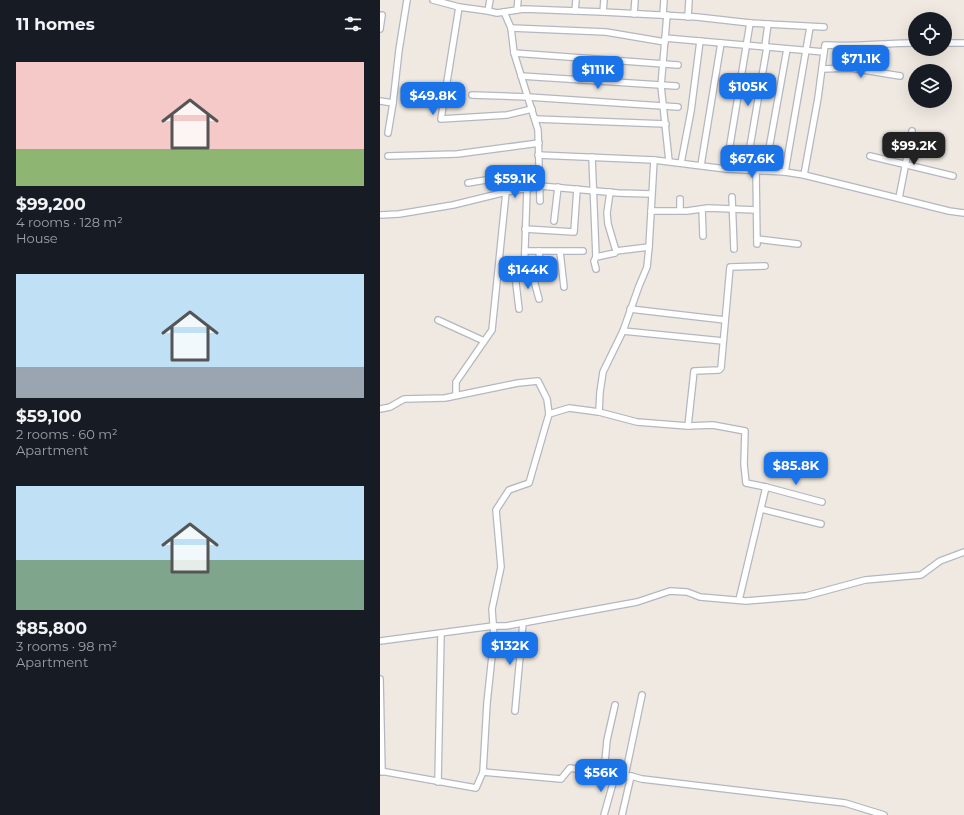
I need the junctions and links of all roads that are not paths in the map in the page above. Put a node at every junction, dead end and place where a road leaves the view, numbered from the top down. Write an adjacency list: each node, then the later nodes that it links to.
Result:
1 (407, 0): 48 (street)
2 (433, 0): 10 (street)
3 (490, 0): 12 (street)
4 (518, 0): 11 (street)
5 (576, 0): 13 (street)
6 (604, 0): 15 (street)
7 (635, 0): 16 (street)
8 (664, 0): 18 (street)
9 (689, 0): 19 (street)
10 (459, 4): 12 (street); 51 (street)
11 (517, 10): 13 (street); 14 (street)
12 (488, 11): 14 (street)
13 (575, 11): 15 (street)
14 (504, 12): 25 (street)
15 (603, 12): 16 (street)
16 (634, 14): 18 (street)
17 (382, 15): 24 (street)
18 (665, 15): 19 (street); 26 (street)
19 (688, 17): 20 (street)
20 (750, 23): 21 (street); 32 (street)
21 (768, 24): 22 (street); 33 (street)
22 (810, 27): 23 (street); 35 (street)
23 (824, 27)
24 (380, 28)
25 (511, 28): 26 (street); 37 (street)
26 (665, 40): 27 (street); 38 (street)
27 (700, 42): 28 (street); 63 (street)
28 (721, 43): 32 (street); 65 (street)
29 (908, 43): 36 (street)
30 (952, 43): 31 (street)
31 (964, 43)
32 (746, 45): 33 (street); 66 (street)
33 (766, 47): 34 (street); 67 (street)
34 (786, 49): 35 (street); 70 (street)
35 (805, 50): 36 (street); 71 (street)
36 (824, 52): 40 (street)
37 (514, 53): 38 (street); 41 (street)
38 (663, 64): 39 (street); 43 (street)
39 (678, 65)
40 (822, 69): 42 (street); 72 (street)
41 (521, 76): 43 (street); 46 (street)
42 (900, 76)
43 (661, 86): 44 (street); 49 (street)
44 (676, 86)
45 (472, 95): 46 (street)
46 (528, 97): 49 (street); 51 (street)
47 (380, 101): 48 (street)
48 (393, 104): 55 (street)
49 (663, 106): 50 (street); 53 (street)
50 (678, 107)
51 (532, 109): 52 (street)
52 (535, 119): 53 (street); 56 (street)
53 (666, 124): 62 (street)
54 (912, 131): 64 (street)
55 (388, 133)
56 (539, 143): 57 (street); 58 (street)
57 (538, 154): 60 (street); 69 (street)
58 (388, 156)
59 (870, 156): 64 (street)
60 (592, 157): 61 (street); 79 (street)
61 (654, 160): 62 (street); 82 (street)
62 (669, 161): 63 (street)
63 (681, 163): 65 (street)
64 (906, 164): 73 (street); 84 (street)
65 (701, 165): 66 (street)
66 (726, 169): 67 (street)
67 (746, 170): 68 (street)
68 (756, 170): 70 (street); 90 (street)
69 (539, 171): 74 (street); 75 (street)
70 (765, 171): 71 (street)
71 (785, 172): 72 (street)
72 (804, 175): 84 (street)
73 (953, 176)
74 (468, 183)
75 (540, 186): 76 (street); 77 (street); 86 (street)
76 (558, 187): 78 (street); 94 (street)
77 (527, 189): 80 (street); 95 (street)
78 (577, 189): 79 (street); 95 (street)
79 (593, 190): 81 (street); 105 (street)
80 (506, 192): 93 (street); 108 (street)
81 (610, 192): 82 (street); 102 (street)
82 (651, 194): 91 (street)
83 (732, 197): 88 (street)
84 (899, 198): 92 (street)
85 (680, 199): 89 (street)
86 (540, 201)
87 (702, 209): 88 (street); 89 (street); 96 (street)
88 (733, 209): 90 (street); 99 (street)
89 (680, 210): 91 (street)
90 (756, 210): 97 (street)
91 (651, 211): 98 (street)
92 (964, 213)
93 (380, 215)
94 (554, 221)
95 (525, 229): 100 (street)
96 (703, 236)
97 (798, 244)
98 (649, 247): 102 (street); 114 (street)
99 (734, 249)
100 (525, 251): 101 (street); 110 (street)
101 (539, 251): 103 (street); 111 (street)
102 (616, 251): 105 (street)
103 (560, 252): 104 (street); 112 (street)
104 (583, 252)
105 (596, 257): 107 (street)
106 (766, 266): 117 (street)
107 (596, 268)
108 (498, 273): 109 (street); 119 (street)
109 (515, 275): 110 (street); 115 (street)
110 (524, 276): 111 (street)
111 (533, 277): 113 (street)
112 (564, 287)
113 (540, 300)
114 (630, 309): 117 (street); 118 (street)
115 (519, 310)
116 (438, 320): 119 (street)
117 (725, 320): 120 (street)
118 (623, 331): 120 (street); 123 (street)
119 (484, 341): 121 (street)
120 (723, 341): 125 (street)
121 (456, 395): 122 (street); 124 (street)
122 (380, 409)
123 (599, 412): 124 (street); 125 (street)
124 (549, 414): 133 (street)
125 (688, 426): 126 (street)
126 (766, 487): 127 (street); 128 (street)
127 (822, 502)
128 (761, 509): 129 (street); 131 (street)
129 (821, 524)
130 (964, 552): 131 (street)
131 (739, 600): 132 (street)
132 (523, 623): 133 (street); 139 (street)
133 (493, 626): 134 (street); 141 (street)
134 (441, 634): 135 (street); 145 (street)
135 (380, 641)
136 (380, 679): 140 (street)
137 (642, 695): 144 (street)
138 (614, 705): 142 (street)
139 (515, 711)
140 (381, 772): 145 (street)
141 (483, 772): 142 (street); 145 (street)
142 (604, 773): 143 (street)
143 (615, 776): 144 (street); 146 (street)
144 (628, 776): 147 (street); 148 (street)
145 (438, 782)
146 (604, 815)
147 (622, 815)
148 (884, 815)

